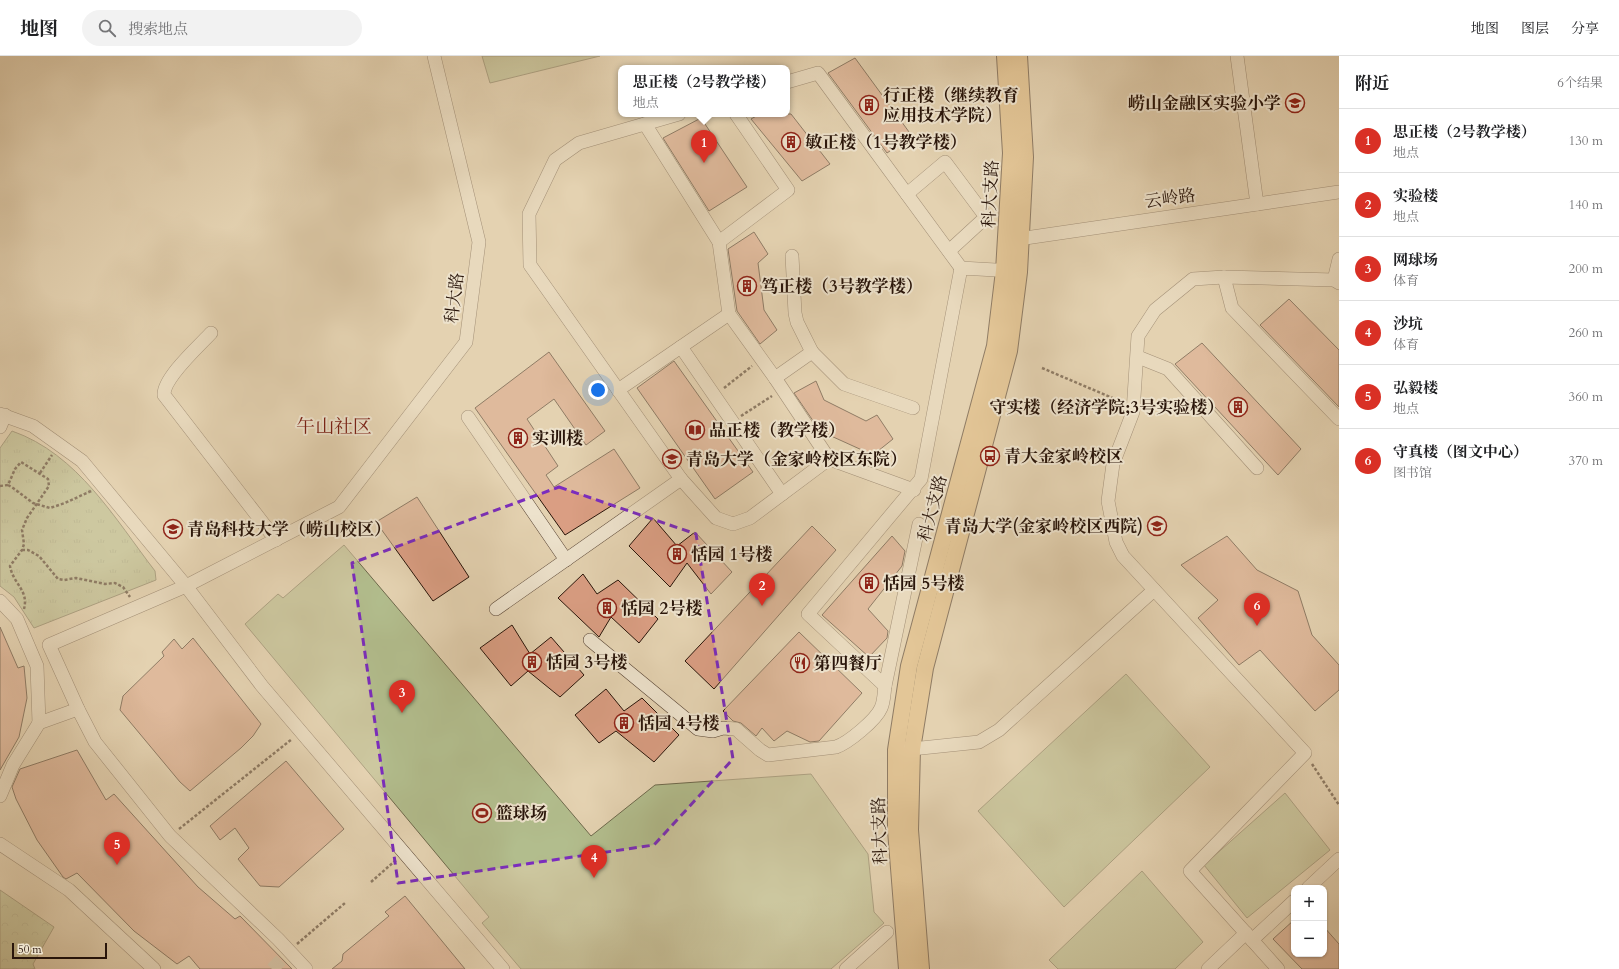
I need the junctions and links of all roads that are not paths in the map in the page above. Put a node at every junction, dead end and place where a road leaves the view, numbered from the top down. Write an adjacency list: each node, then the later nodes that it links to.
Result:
1 (434, 56): 39 (street, 科大路)
2 (1005, 56): 12 (main road, 科大支路)
3 (1019, 56): 12 (main road, 科大支路)
4 (1237, 56): 11 (street)
5 (790, 81): 10 (street)
6 (668, 117): 8 (street)
7 (738, 117): 13 (street)
8 (645, 124): 13 (street); 27 (street)
9 (1339, 192): 11 (street, 云岭路)
10 (907, 194): 14 (street); 14 (street)
11 (1256, 204): 12 (street, 云岭路)
12 (1014, 239): 18 (main road, 科大支路)
13 (719, 242): 21 (street)
14 (949, 251): 17 (street)
15 (792, 256): 24 (street)
16 (1339, 259): 20 (street)
17 (961, 268): 18 (street); 36 (street)
18 (1012, 271): 49 (main road, 科大支路)
19 (1224, 278): 20 (street); 25 (street); 31 (street)
20 (1336, 281)
21 (729, 314): 23 (street); 26 (street)
22 (211, 333): 39 (street)
23 (681, 347): 27 (street); 37 (street)
24 (812, 352): 26 (street); 28 (street)
25 (1138, 357): 34 (street); 42 (street)
26 (775, 378): 33 (street)
27 (618, 390): 35 (street)
28 (913, 408)
29 (2, 414): 32 (street); 41 (street)
30 (468, 417): 40 (street)
31 (1339, 418)
32 (0, 427)
33 (829, 459): 36 (street); 37 (street)
34 (1257, 468)
35 (681, 479): 37 (street); 40 (street)
36 (914, 490): 46 (street)
37 (782, 494)
38 (919, 524): 46 (street)
39 (276, 540): 41 (street)
40 (566, 560): 44 (street)
41 (186, 586): 47 (street); 59 (street)
42 (1154, 590): 49 (street); 56 (street)
43 (0, 601): 48 (street)
44 (496, 609)
45 (590, 640): 46 (street)
46 (885, 686)
47 (78, 709): 48 (street); 58 (street)
48 (40, 723): 50 (street)
49 (904, 749): 61 (main road, 科大支路); 62 (main road, 科大支路)
50 (0, 796)
51 (0, 844): 57 (street)
52 (1339, 859): 53 (street)
53 (1311, 885)
54 (1291, 903): 56 (street)
55 (887, 932): 60 (street)
56 (1249, 936): 63 (street); 64 (street)
57 (154, 969)
58 (306, 969)
59 (503, 969)
60 (846, 969)
61 (907, 969)
62 (921, 969)
63 (1208, 969)
64 (1278, 969)

